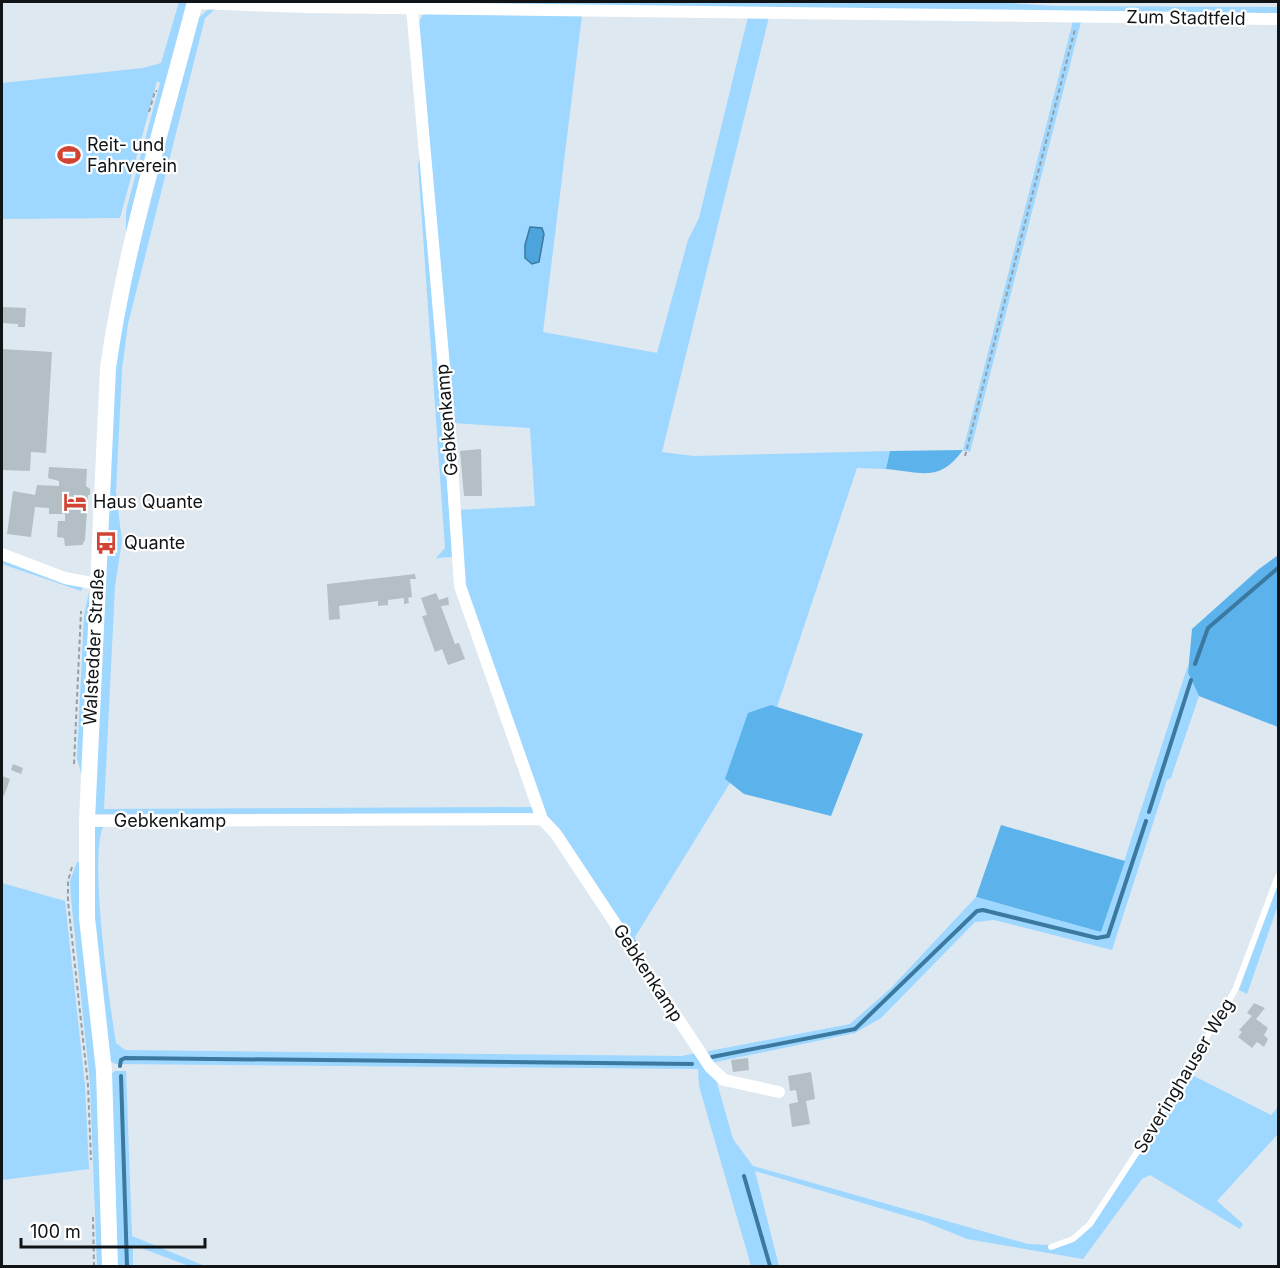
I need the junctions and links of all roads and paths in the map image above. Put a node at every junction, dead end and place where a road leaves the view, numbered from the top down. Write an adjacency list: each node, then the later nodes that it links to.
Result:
1 (195, 2): 2 (street, Zum Stadtfeld); 7 (main road, Walstedder Straße)
2 (412, 8): 3 (street, Zum Stadtfeld); 8 (street, Gebkenkamp)
3 (1078, 16): 4 (street, Zum Stadtfeld); 5 (path)
4 (1278, 19)
5 (965, 456)
6 (2, 554): 7 (street)
7 (97, 584): 9 (main road, Walstedder Straße)
8 (542, 819): 9 (street, Gebkenkamp); 12 (street, Gebkenkamp)
9 (87, 821): 17 (main road, Walstedder Straße)
10 (74, 861): 13 (path)
11 (1278, 876): 15 (lane, Severinghauser Weg)
12 (779, 1092)
13 (91, 1163)
14 (93, 1208): 16 (path)
15 (1051, 1247)
16 (94, 1266)
17 (110, 1266)

